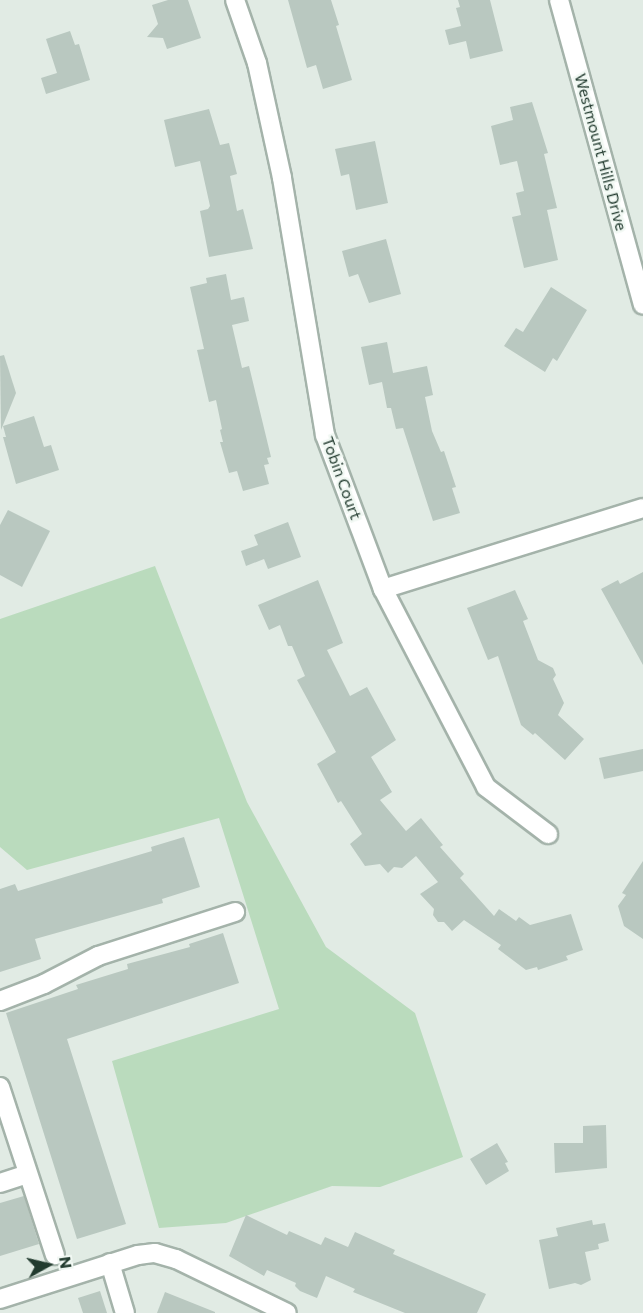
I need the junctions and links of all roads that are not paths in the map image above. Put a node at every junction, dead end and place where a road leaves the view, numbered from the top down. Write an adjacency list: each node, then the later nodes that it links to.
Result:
1 (235, 0): 5 (street, Tobin Court)
2 (559, 0): 3 (street, Westmount Hills Drive)
3 (643, 305)
4 (643, 508): 5 (street)
5 (383, 589): 6 (street, Tobin Court)
6 (548, 834)
7 (235, 912): 8 (street)
8 (0, 1000)
9 (0, 1087): 10 (street)
10 (28, 1174): 11 (street); 12 (street)
11 (0, 1183)
12 (55, 1255)
13 (110, 1263): 14 (street); 15 (street); 16 (street)
14 (0, 1299)
15 (125, 1313)
16 (287, 1313)

